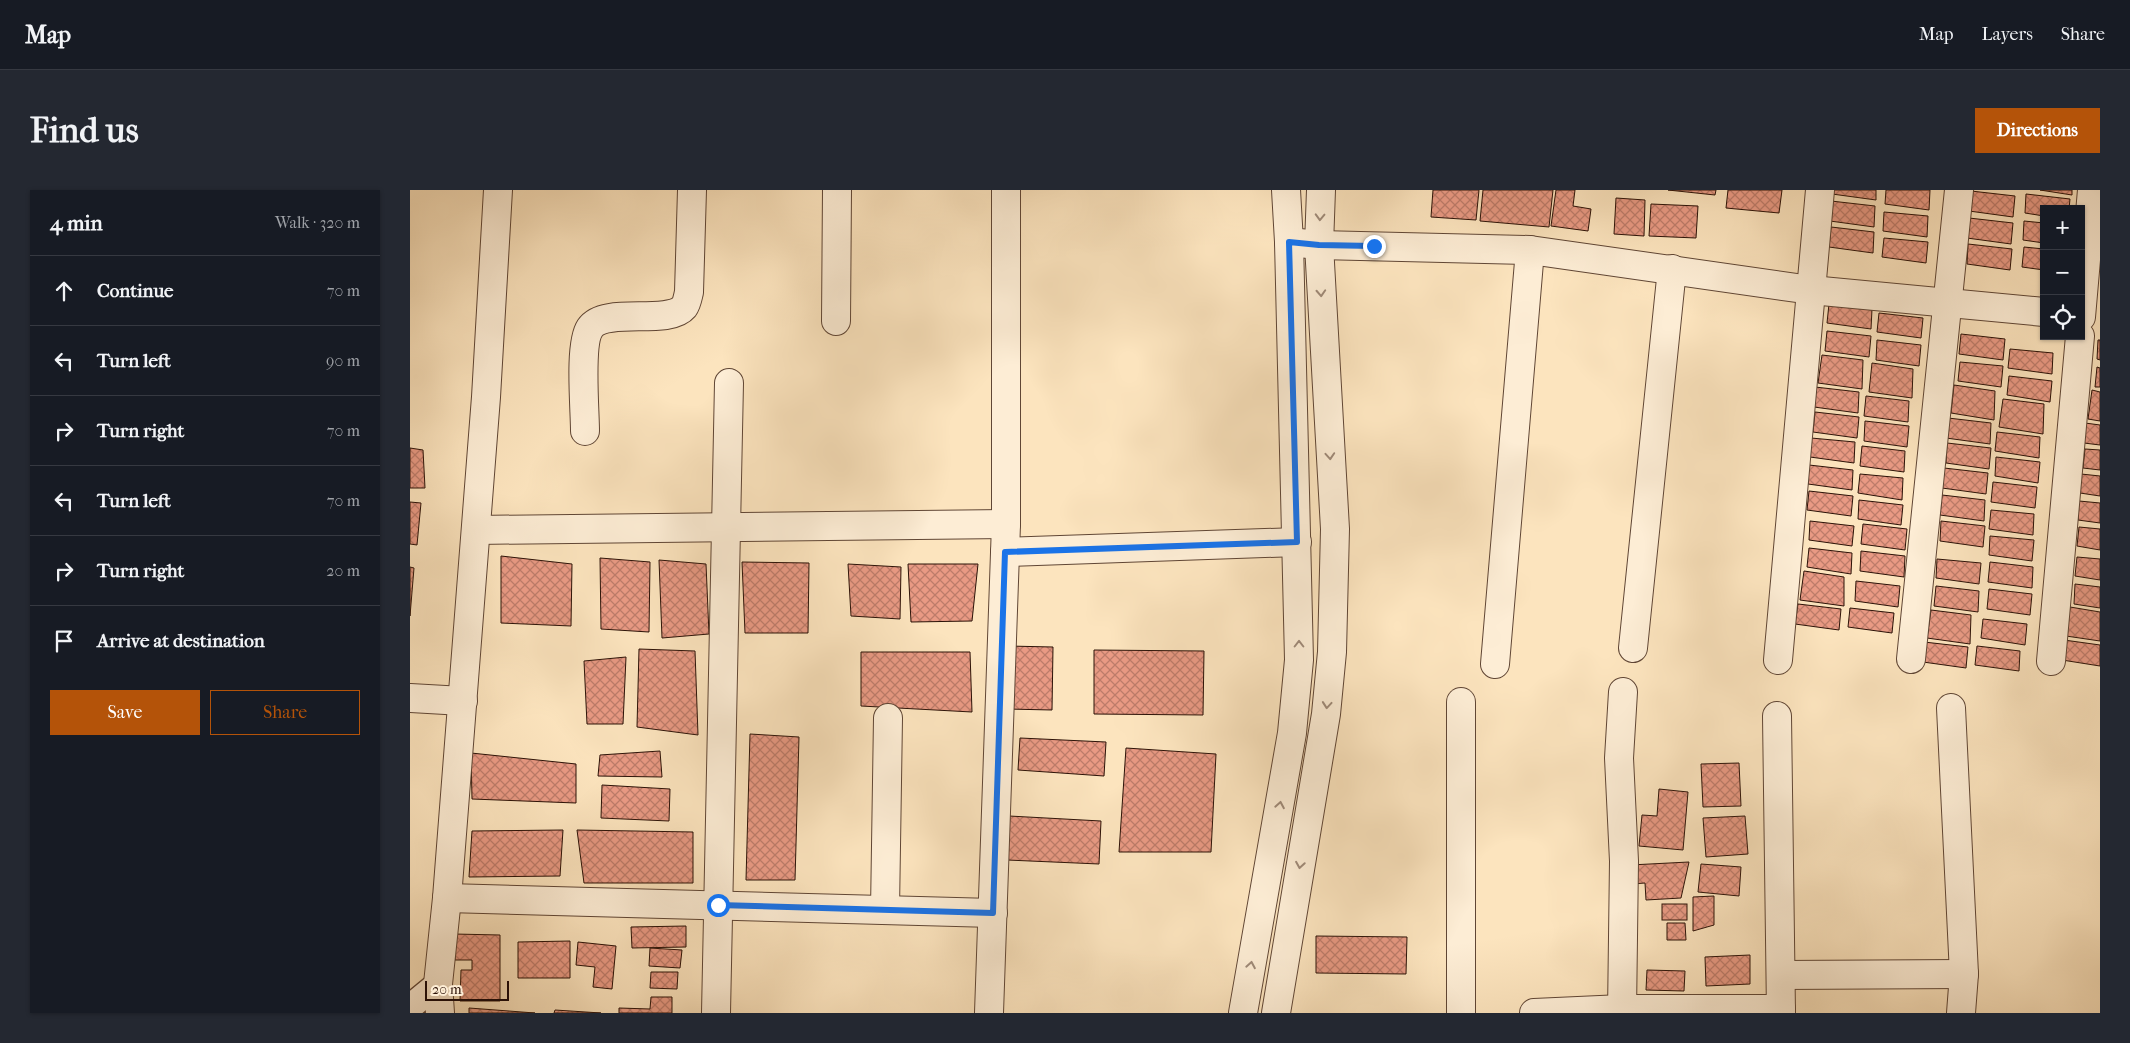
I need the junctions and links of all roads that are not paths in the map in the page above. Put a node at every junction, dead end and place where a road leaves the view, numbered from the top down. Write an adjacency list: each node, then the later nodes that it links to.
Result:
1 (498, 190): 26 (street)
2 (692, 190): 23 (street)
3 (837, 190): 20 (street)
4 (1006, 190): 24 (street)
5 (1286, 190): 10 (street)
6 (1321, 190): 11 (street, one-way to 11)
7 (1820, 190): 14 (street)
8 (1959, 190): 16 (street)
9 (2092, 190): 15 (street)
10 (1289, 242): 11 (street); 27 (street)
11 (1319, 245): 12 (street); 55 (street, one-way to 55)
12 (1530, 250): 13 (street); 33 (street)
13 (1672, 269): 14 (street); 29 (street)
14 (1811, 290): 16 (street); 31 (street)
15 (2083, 295)
16 (1946, 302): 17 (street); 30 (street)
17 (2040, 312)
18 (2085, 316): 19 (street)
19 (2100, 317)
20 (836, 321)
21 (2080, 340): 32 (street)
22 (729, 383): 25 (street)
23 (585, 431)
24 (1006, 524): 25 (street); 28 (street)
25 (726, 527): 26 (street); 42 (street)
26 (476, 530): 36 (street)
27 (1297, 542): 28 (street); 54 (street, one-way to 27)
28 (1005, 552): 44 (street)
29 (1633, 648)
30 (1912, 659)
31 (1778, 660)
32 (2051, 661)
33 (1495, 664)
34 (1623, 692): 49 (street)
35 (410, 698): 36 (street)
36 (463, 700): 41 (street)
37 (1460, 702): 56 (street)
38 (1951, 708): 45 (street)
39 (1777, 716): 46 (street)
40 (888, 718): 43 (street)
41 (447, 898): 42 (street); 47 (street)
42 (718, 905): 43 (street); 52 (street)
43 (885, 910): 44 (street)
44 (993, 913): 53 (street)
45 (1964, 974): 46 (street); 58 (street)
46 (1781, 975): 50 (street)
47 (438, 984): 48 (street); 51 (street)
48 (410, 1007)
49 (1622, 1011): 50 (street); 57 (street)
50 (1781, 1011)
51 (440, 1013)
52 (716, 1013)
53 (989, 1013)
54 (1243, 1013)
55 (1276, 1013)
56 (1462, 1013)
57 (1534, 1013)
58 (1961, 1013)

